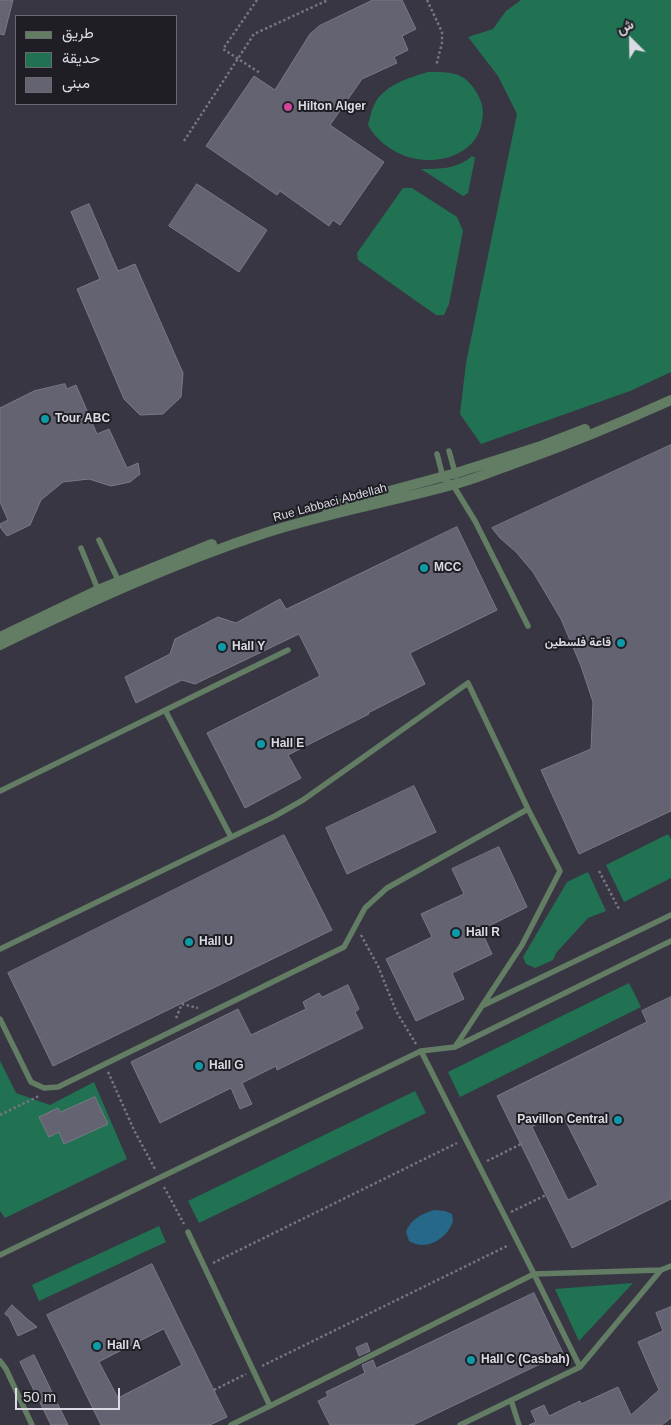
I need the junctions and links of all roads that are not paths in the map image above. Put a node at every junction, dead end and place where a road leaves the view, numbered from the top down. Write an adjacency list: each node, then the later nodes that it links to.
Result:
1 (671, 393): 5 (street, Rue Labbaci Abdellah)
2 (671, 400): 7 (street, Rue Labbaci Abdellah)
3 (449, 451): 5 (lane)
4 (437, 454): 6 (lane)
5 (456, 473): 6 (street, Rue Labbaci Abdellah); 7 (lane)
6 (443, 477): 7 (lane); 10 (street, Rue Labbaci Abdellah)
7 (453, 485): 10 (street, Rue Labbaci Abdellah); 12 (lane)
8 (99, 540): 10 (lane)
9 (81, 548): 11 (lane)
10 (120, 584): 11 (street, Rue Labbaci Abdellah)
11 (100, 593): 13 (street, Rue Labbaci Abdellah); 14 (street, Rue Labbaci Abdellah)
12 (528, 626)
13 (0, 637)
14 (0, 645)
15 (288, 650): 16 (lane)
16 (165, 710): 17 (lane); 19 (lane)
17 (0, 791)
18 (528, 809): 19 (lane); 23 (lane); 24 (lane)
19 (230, 838): 22 (lane)
20 (671, 915): 23 (lane)
21 (671, 941): 25 (lane)
22 (0, 949)
23 (482, 1006): 25 (lane)
24 (0, 1018)
25 (455, 1047): 26 (lane)
26 (421, 1051): 28 (lane); 31 (lane)
27 (188, 1232): 35 (lane)
28 (0, 1255)
29 (671, 1266): 30 (lane)
30 (661, 1270): 31 (lane); 33 (lane)
31 (534, 1274): 33 (lane); 35 (lane)
32 (0, 1362): 36 (lane)
33 (580, 1367): 34 (lane)
34 (511, 1400): 38 (lane); 39 (lane)
35 (270, 1406): 37 (lane)
36 (32, 1425)
37 (231, 1425)
38 (460, 1425)
39 (519, 1425)

